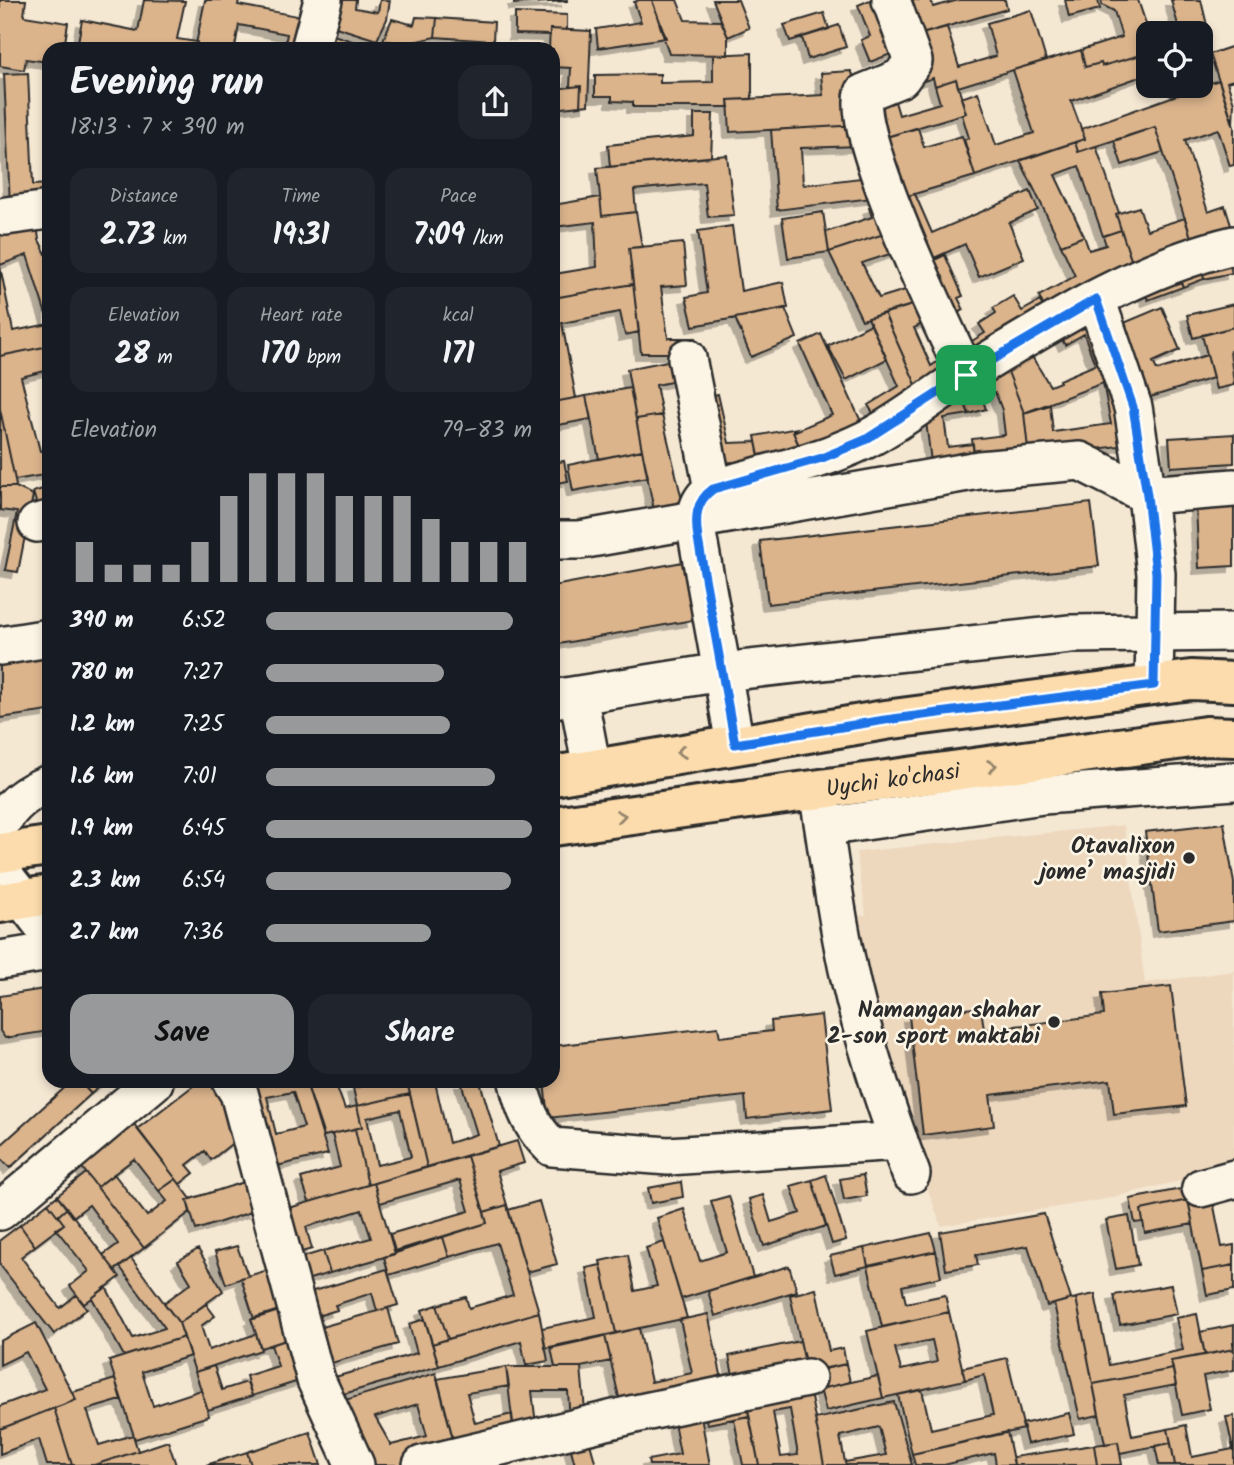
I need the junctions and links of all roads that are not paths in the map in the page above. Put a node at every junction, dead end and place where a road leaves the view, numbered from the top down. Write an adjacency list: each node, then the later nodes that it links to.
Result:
1 (323, 0): 3 (street)
2 (891, 0): 9 (street)
3 (312, 42)
4 (42, 211): 5 (street)
5 (6, 216)
6 (1234, 244): 7 (street)
7 (1096, 299): 9 (street); 11 (street)
8 (687, 358): 12 (street)
9 (966, 375): 12 (street)
10 (1234, 488): 11 (street)
11 (1147, 495): 12 (street); 15 (street)
12 (704, 503): 13 (street); 18 (street)
13 (560, 540)
14 (1234, 632): 15 (street)
15 (1155, 633): 18 (street); 20 (street)
16 (42, 640): 17 (street)
17 (0, 646)
18 (722, 672): 21 (street); 23 (street)
19 (1234, 682): 20 (main road)
20 (1154, 685): 23 (main road)
21 (566, 697): 24 (street)
22 (1234, 737): 28 (main road, Uychi ko'chasi, one-way to 22)
23 (735, 744): 24 (main road, one-way to 24)
24 (592, 769): 25 (main road)
25 (560, 775)
26 (1234, 780): 31 (street)
27 (42, 787): 29 (street)
28 (818, 789): 30 (main road, Uychi ko'chasi, one-way to 28); 31 (street)
29 (0, 824)
30 (560, 824)
31 (824, 827): 42 (street)
32 (42, 847): 33 (main road)
33 (0, 853)
34 (0, 870): 35 (street)
35 (24, 900): 36 (street)
36 (42, 924)
37 (42, 953): 38 (street)
38 (0, 960)
39 (147, 1088): 44 (street)
40 (236, 1088): 46 (street)
41 (519, 1088): 42 (street)
42 (899, 1141): 43 (street)
43 (911, 1174)
44 (0, 1211)
45 (807, 1378): 47 (street)
46 (355, 1465)
47 (422, 1465)

